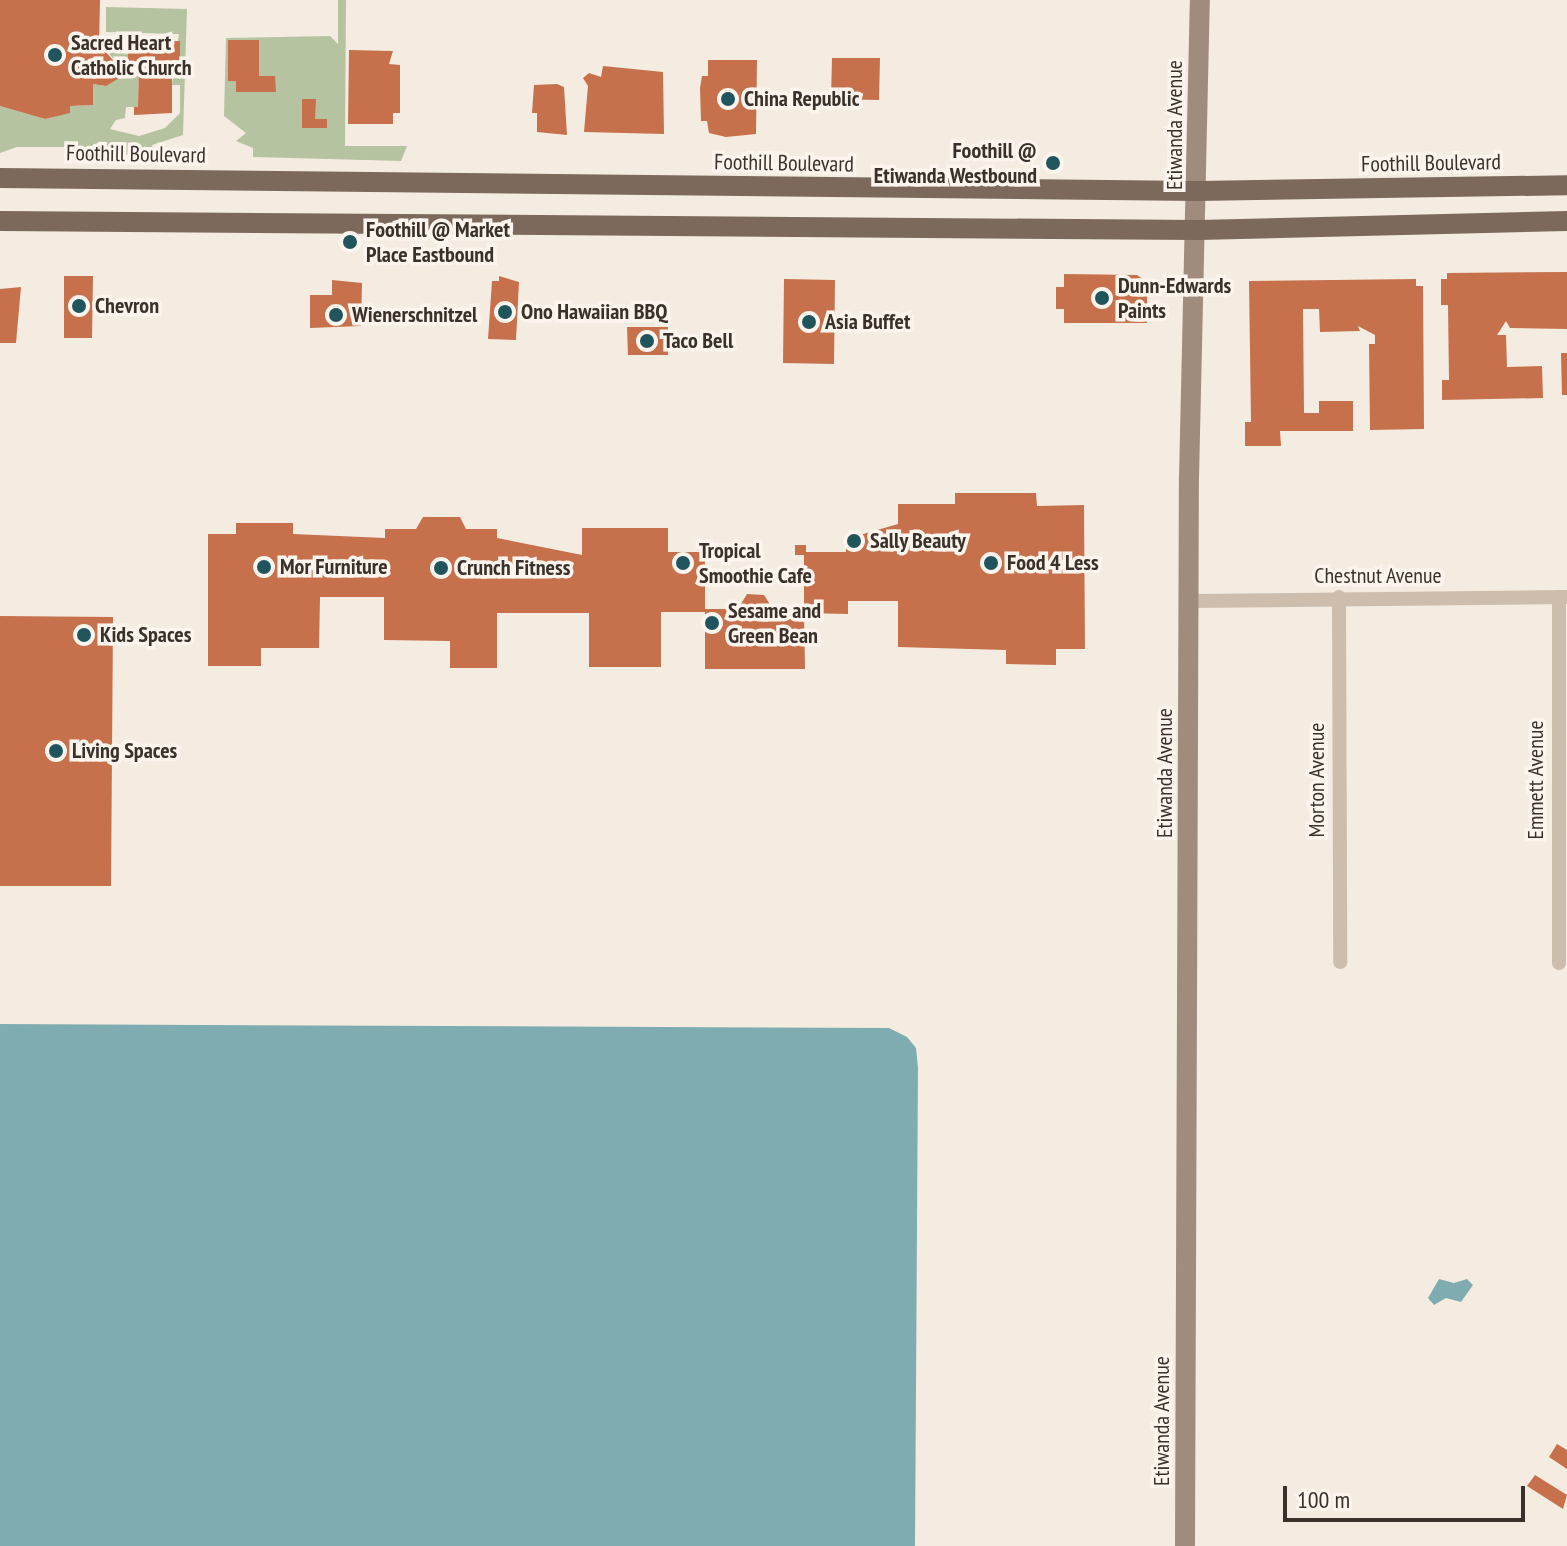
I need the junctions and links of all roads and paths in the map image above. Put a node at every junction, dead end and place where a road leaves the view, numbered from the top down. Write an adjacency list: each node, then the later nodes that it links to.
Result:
1 (1200, 0): 6 (main road, Etiwanda Avenue)
2 (30, 177): 3 (main road, Foothill Boulevard); 5 (main road); 6 (main road, Foothill Boulevard)
3 (0, 178)
4 (1567, 185): 6 (main road, Foothill Boulevard)
5 (0, 186)
6 (1198, 191): 9 (main road, Etiwanda Avenue)
7 (0, 221): 9 (main road)
8 (1567, 221): 9 (main road)
9 (1198, 230): 12 (main road, Etiwanda Avenue)
10 (1339, 597): 11 (street, Chestnut Avenue); 12 (street, Chestnut Avenue); 14 (street, Morton Avenue)
11 (1563, 597): 13 (street, Emmett Avenue)
12 (1189, 601): 16 (main road, Etiwanda Avenue)
13 (1562, 818): 15 (street, Emmett Avenue)
14 (1340, 962)
15 (1559, 963)
16 (1185, 1546)

